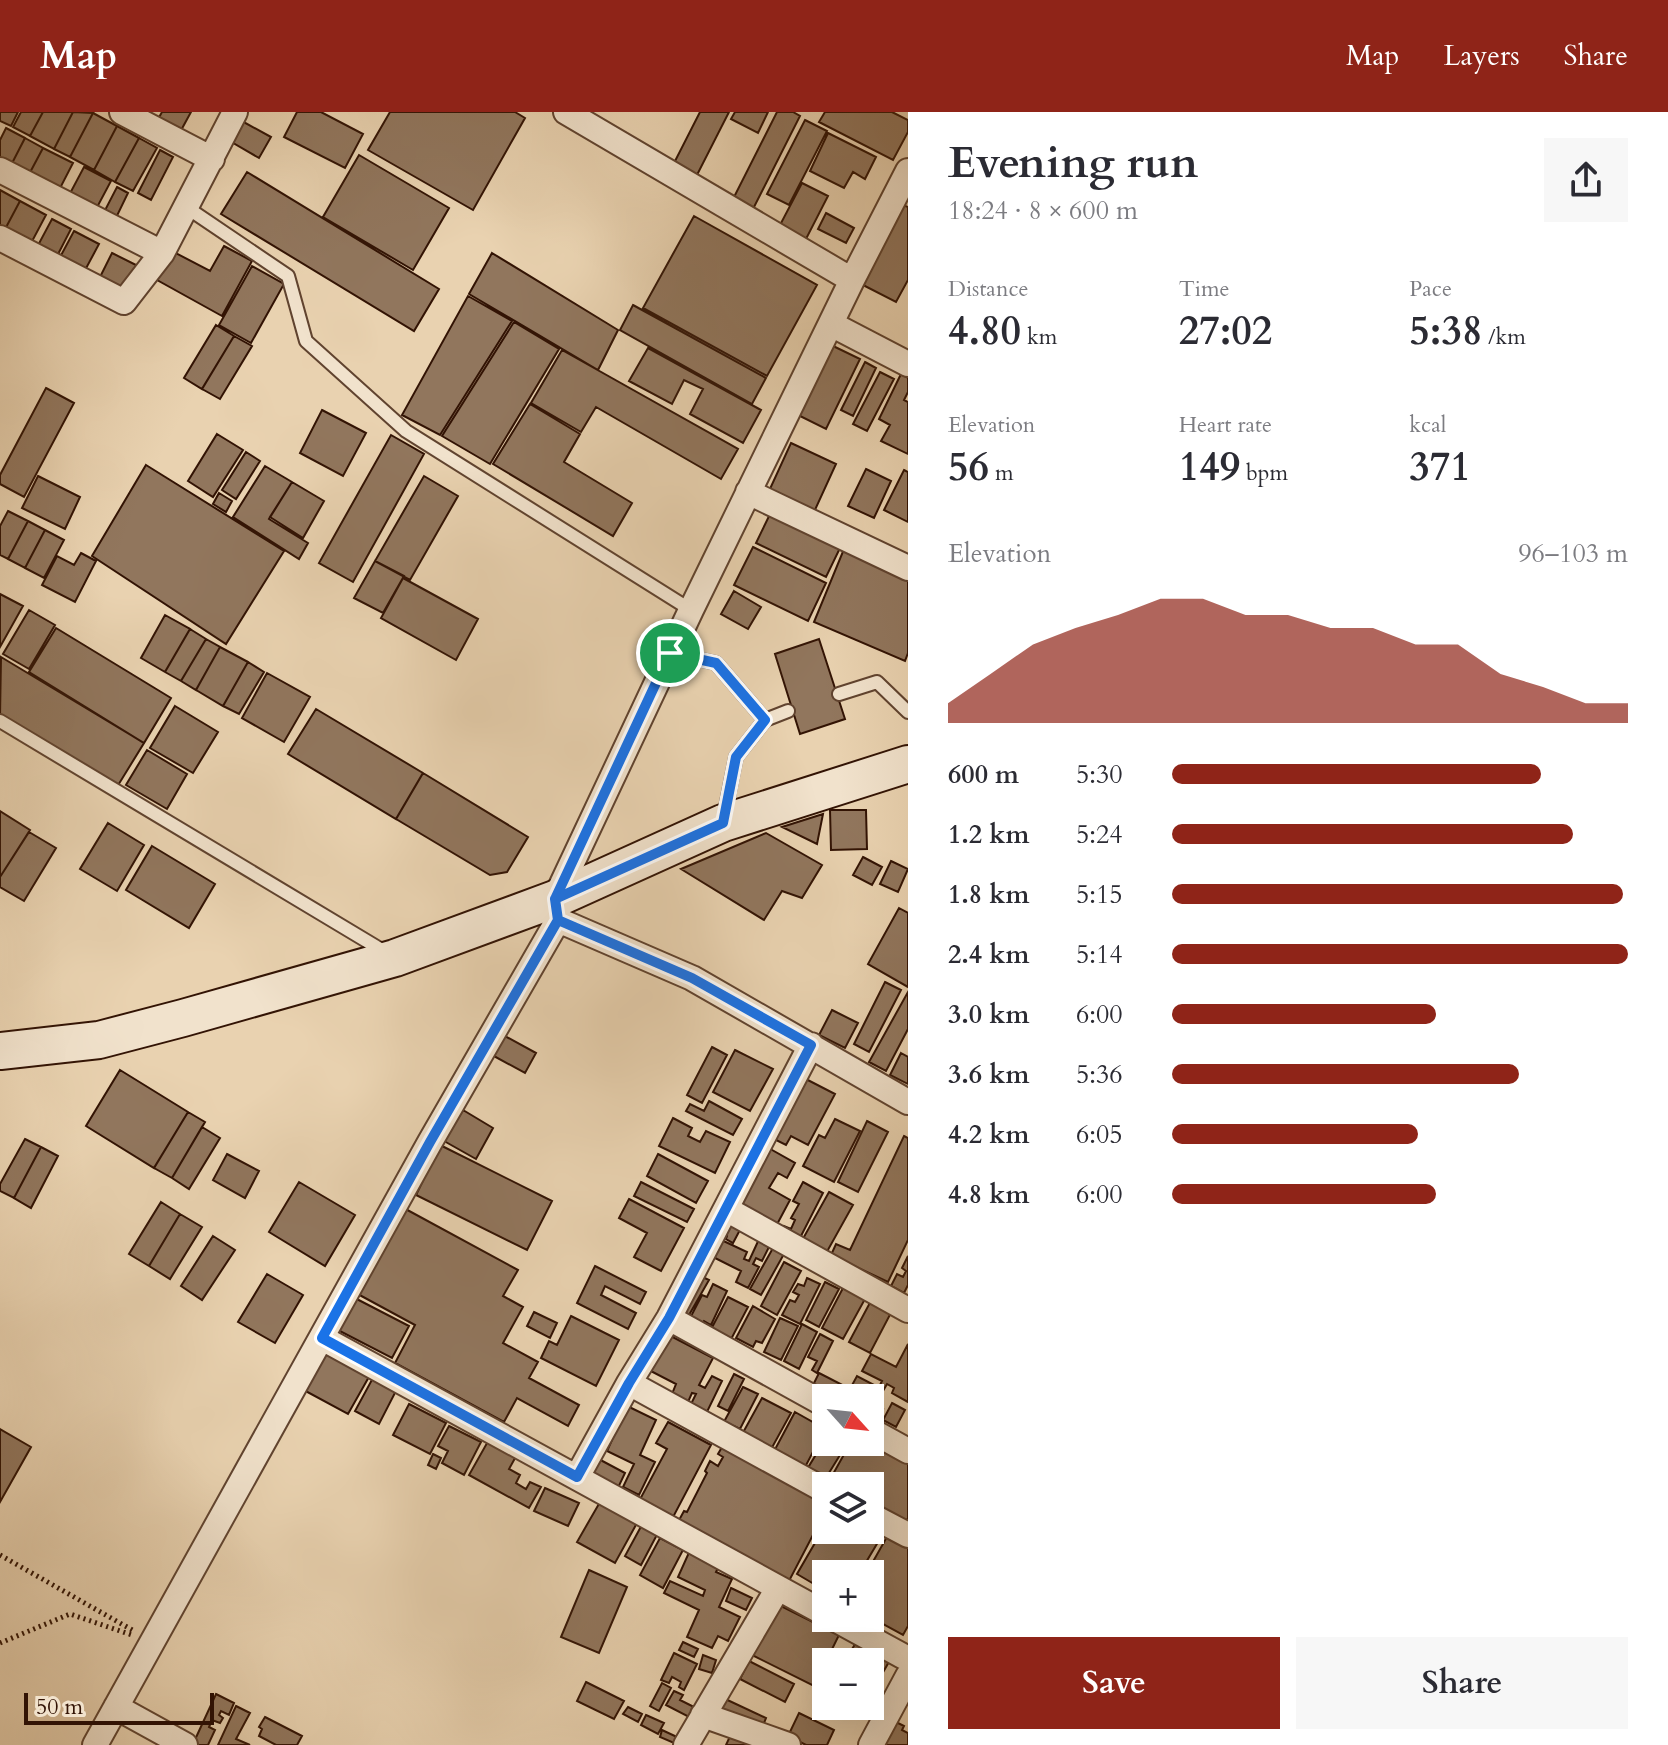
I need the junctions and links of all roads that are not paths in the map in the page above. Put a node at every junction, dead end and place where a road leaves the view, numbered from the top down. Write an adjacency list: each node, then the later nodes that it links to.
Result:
1 (122, 112): 4 (street)
2 (235, 112): 4 (street)
3 (566, 112): 10 (street)
4 (212, 159): 7 (street)
5 (0, 170): 9 (street)
6 (907, 176): 10 (street)
7 (186, 207): 9 (street); 15 (lane)
8 (0, 238): 9 (street)
9 (162, 253)
10 (852, 280): 11 (street)
11 (831, 324): 12 (street); 13 (street)
12 (908, 364)
13 (748, 492): 14 (street); 15 (street)
14 (908, 568)
15 (691, 610): 16 (street)
16 (670, 653): 20 (lane); 24 (street)
17 (839, 694): 19 (lane)
18 (788, 711): 20 (lane)
19 (908, 712)
20 (765, 720): 23 (lane)
21 (0, 721): 25 (lane)
22 (908, 764): 23 (main road)
23 (723, 823): 24 (main road)
24 (556, 909): 25 (main road); 26 (street); 32 (street)
25 (395, 958): 27 (main road)
26 (811, 1045): 28 (street); 29 (street)
27 (0, 1051)
28 (908, 1102)
29 (726, 1209): 30 (street); 31 (street)
30 (908, 1310)
31 (669, 1318): 33 (street); 34 (street)
32 (322, 1338): 37 (street); 46 (street)
33 (629, 1383): 37 (street); 38 (street)
34 (812, 1397)
35 (884, 1438): 36 (street)
36 (908, 1451)
37 (577, 1477): 41 (street)
38 (812, 1483)
39 (884, 1522): 40 (street)
40 (908, 1535)
41 (778, 1588): 42 (street); 47 (street)
42 (812, 1606)
43 (859, 1632): 44 (street)
44 (908, 1659)
45 (908, 1676): 52 (street)
46 (116, 1707): 48 (street); 49 (street)
47 (703, 1715): 50 (street); 51 (street)
48 (95, 1745)
49 (185, 1745)
50 (686, 1745)
51 (788, 1745)
52 (871, 1745)

